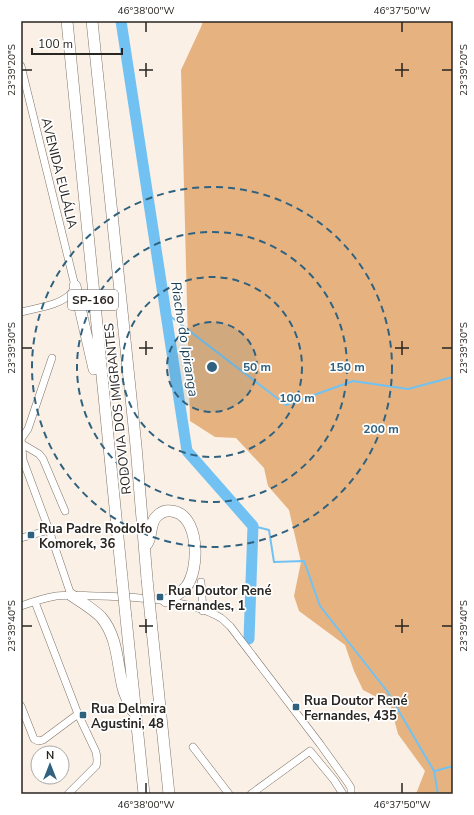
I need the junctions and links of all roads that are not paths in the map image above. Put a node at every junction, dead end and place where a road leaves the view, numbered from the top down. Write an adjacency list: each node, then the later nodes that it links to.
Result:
1 (66, 21): 8 (highway, RODOVIA DOS IMIGRANTES / SP-160)
2 (92, 21): 14 (highway, RODOVIA DOS IMIGRANTES / SP-160)
3 (21, 66): 4 (street, AVENIDA EULÁLIA)
4 (24, 92): 5 (street, AVENIDA EULÁLIA)
5 (75, 286): 6 (street); 8 (highway)
6 (21, 312)
7 (52, 358): 9 (street)
8 (104, 412): 23 (highway, RODOVIA DOS IMIGRANTES / SP-160, bridge)
9 (21, 439): 10 (street)
10 (22, 444): 11 (street); 12 (street)
11 (65, 511)
12 (49, 530): 13 (street); 16 (street)
13 (21, 538)
14 (145, 548): 17 (highway); 27 (highway, RODOVIA DOS IMIGRANTES / SP-160, bridge)
15 (201, 582): 20 (street)
16 (71, 595): 17 (street); 18 (street); 23 (highway)
17 (166, 601): 20 (street)
18 (35, 602): 19 (street); 22 (street)
19 (21, 606)
20 (203, 610): 31 (street)
21 (21, 706): 22 (street)
22 (78, 714): 25 (street)
23 (136, 717): 26 (highway, RODOVIA DOS IMIGRANTES / SP-160)
24 (192, 747): 28 (street)
25 (68, 794)
26 (144, 794)
27 (169, 794)
28 (229, 794)
29 (251, 794): 30 (street)
30 (343, 794)
31 (351, 794)

